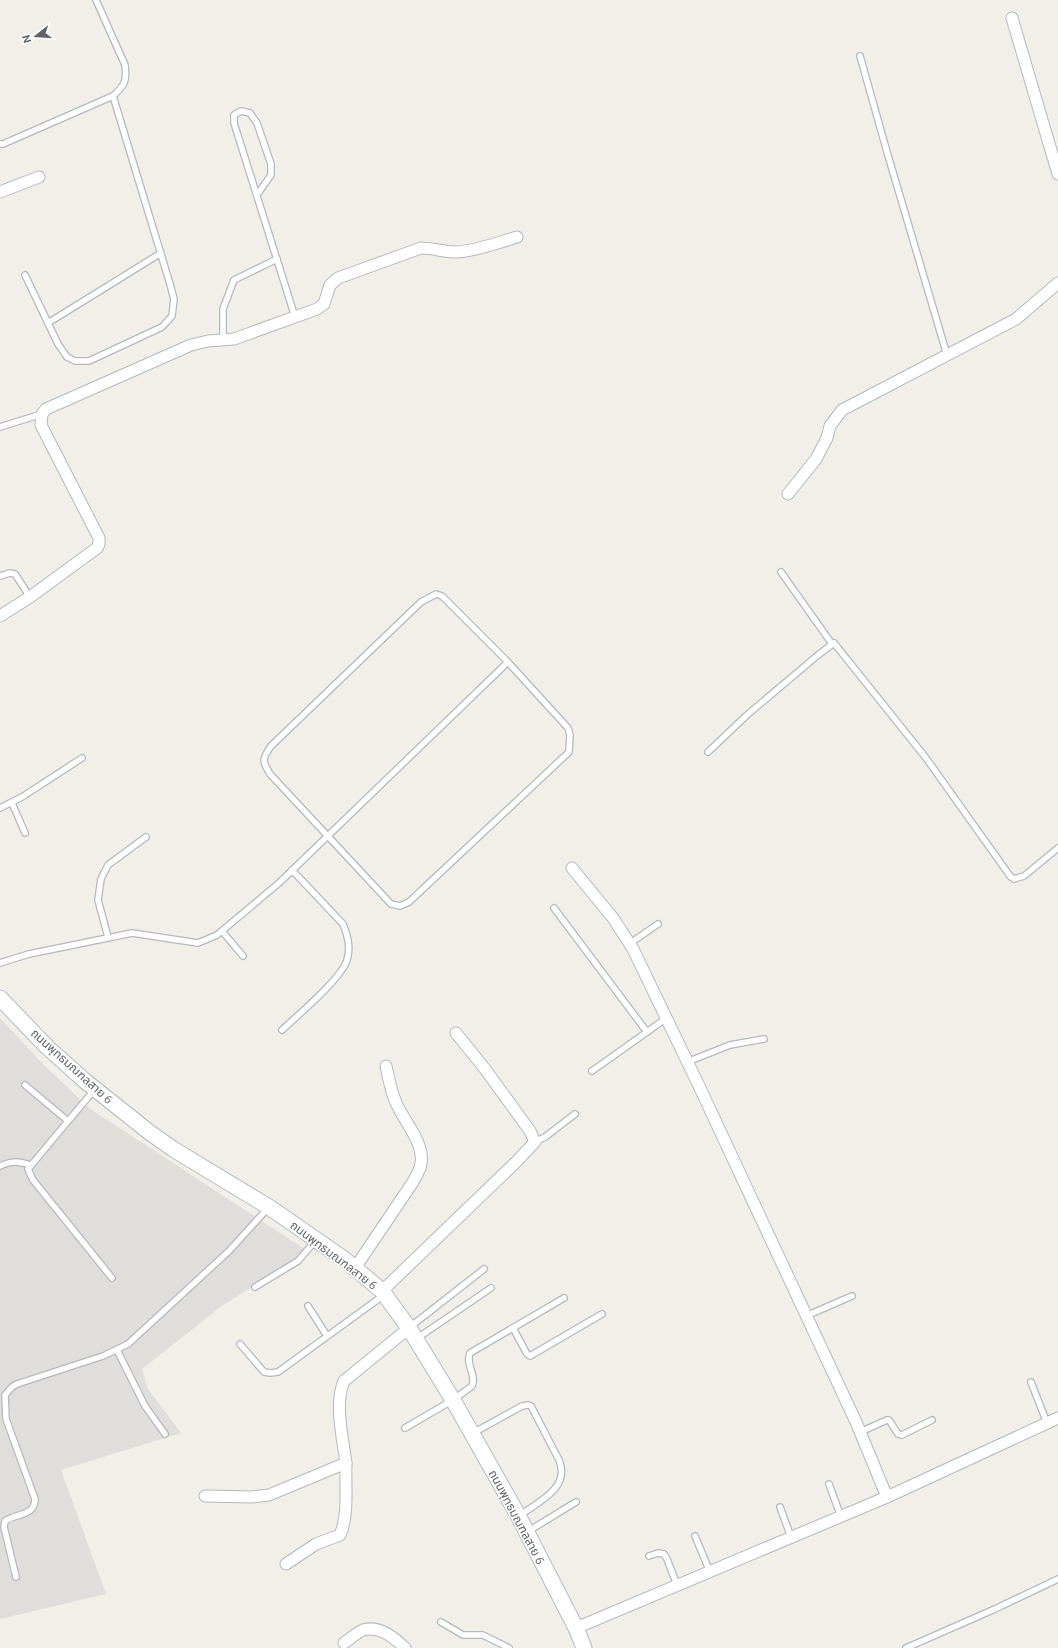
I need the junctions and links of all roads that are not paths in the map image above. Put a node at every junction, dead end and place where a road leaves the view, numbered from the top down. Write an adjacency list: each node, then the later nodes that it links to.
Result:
1 (96, 0): 4 (lane)
2 (1012, 18): 6 (street)
3 (860, 56): 18 (lane)
4 (113, 96): 5 (lane); 11 (lane)
5 (0, 144)
6 (1058, 174)
7 (38, 178): 8 (street)
8 (0, 192)
9 (257, 195): 9 (lane); 12 (lane)
10 (517, 237): 15 (street)
11 (161, 253): 16 (lane); 16 (lane)
12 (277, 258): 15 (lane); 17 (lane)
13 (25, 275): 16 (lane)
14 (1058, 283): 18 (street)
15 (295, 316): 17 (street)
16 (48, 323)
17 (223, 341): 19 (street)
18 (947, 356): 21 (street)
19 (42, 414): 20 (lane); 24 (street)
20 (0, 427)
21 (788, 494)
22 (781, 572): 26 (lane)
23 (0, 576): 24 (lane)
24 (30, 597): 25 (street)
25 (0, 616)
26 (832, 644): 28 (lane); 35 (lane)
27 (508, 662): 33 (lane); 33 (lane); 33 (lane)
28 (708, 752)
29 (82, 758): 30 (lane)
30 (12, 803): 31 (lane); 32 (lane)
31 (0, 808)
32 (25, 833)
33 (328, 835): 37 (lane)
34 (146, 836): 41 (lane)
35 (1058, 848)
36 (572, 868): 42 (street)
37 (292, 870): 40 (lane); 47 (lane)
38 (554, 908): 48 (lane)
39 (658, 924): 42 (lane)
40 (222, 931): 41 (lane); 43 (lane)
41 (108, 937): 44 (lane)
42 (629, 944): 46 (street)
43 (243, 956)
44 (0, 963)
45 (0, 998): 55 (main road, ถนนพุทธมณฑลสาย 6)
46 (665, 1019): 48 (lane); 51 (street)
47 (282, 1030)
48 (647, 1032): 53 (lane)
49 (456, 1033): 58 (street)
50 (764, 1039): 51 (lane)
51 (687, 1062): 73 (street)
52 (386, 1066): 63 (street)
53 (592, 1071)
54 (25, 1085): 57 (lane)
55 (95, 1089): 57 (lane); 61 (main road, ถนนพุทธมณฑลสาย 6)
56 (575, 1114): 58 (lane)
57 (68, 1121): 59 (lane)
58 (535, 1142): 68 (street)
59 (30, 1165): 60 (lane); 65 (lane)
60 (0, 1166)
61 (269, 1207): 62 (main road, ถนนพุทธมณฑลสาย 6); 78 (lane)
62 (317, 1240): 63 (main road, ถนนพุทธมณฑลสาย 6); 66 (lane)
63 (350, 1263): 68 (main road, ถนนพุทธมณฑลสาย 6)
64 (484, 1269): 75 (lane)
65 (112, 1278)
66 (255, 1287)
67 (491, 1288): 75 (lane)
68 (383, 1293): 75 (main road, ถนนพุทธมณฑลสาย 6); 76 (lane)
69 (852, 1296): 73 (lane)
70 (564, 1298): 74 (lane)
71 (308, 1306): 76 (lane)
72 (602, 1314): 74 (lane)
73 (806, 1316): 85 (street)
74 (513, 1328): 80 (lane)
75 (413, 1334): 80 (main road, ถนนพุทธมณฑลสาย 6); 88 (street)
76 (327, 1336): 77 (lane)
77 (240, 1344)
78 (117, 1350): 86 (lane); 102 (lane)
79 (1031, 1382): 83 (lane)
80 (453, 1400): 84 (lane); 87 (main road, ถนนพุทธมณฑลสาย 6)
81 (1058, 1418): 83 (street)
82 (932, 1420): 85 (lane)
83 (1047, 1423): 91 (street)
84 (405, 1428)
85 (860, 1432): 91 (street)
86 (165, 1434)
87 (472, 1434): 94 (main road, ถนนพุทธมณฑลสาย 6); 94 (lane)
88 (346, 1463): 90 (street); 100 (street)
89 (830, 1484): 95 (lane)
90 (205, 1496)
91 (887, 1497): 95 (street)
92 (576, 1502): 96 (lane)
93 (780, 1507): 98 (lane)
94 (519, 1517): 96 (main road, ถนนพุทธมณฑลสาย 6)
95 (841, 1517): 98 (street)
96 (527, 1533): 106 (main road, ถนนพุทธมณฑลสาย 6)
97 (695, 1536): 101 (lane)
98 (791, 1538): 101 (street)
99 (649, 1556): 104 (lane)
100 (286, 1564)
101 (710, 1572): 104 (street)
102 (16, 1577)
103 (1058, 1579): 111 (lane)
104 (677, 1586): 106 (street)
105 (441, 1622): 109 (lane)
106 (576, 1628): 110 (main road, ถนนพุทธมณฑลสาย 6)
107 (344, 1643): 108 (street)
108 (406, 1648)
109 (509, 1648)
110 (584, 1648)
111 (906, 1648)

